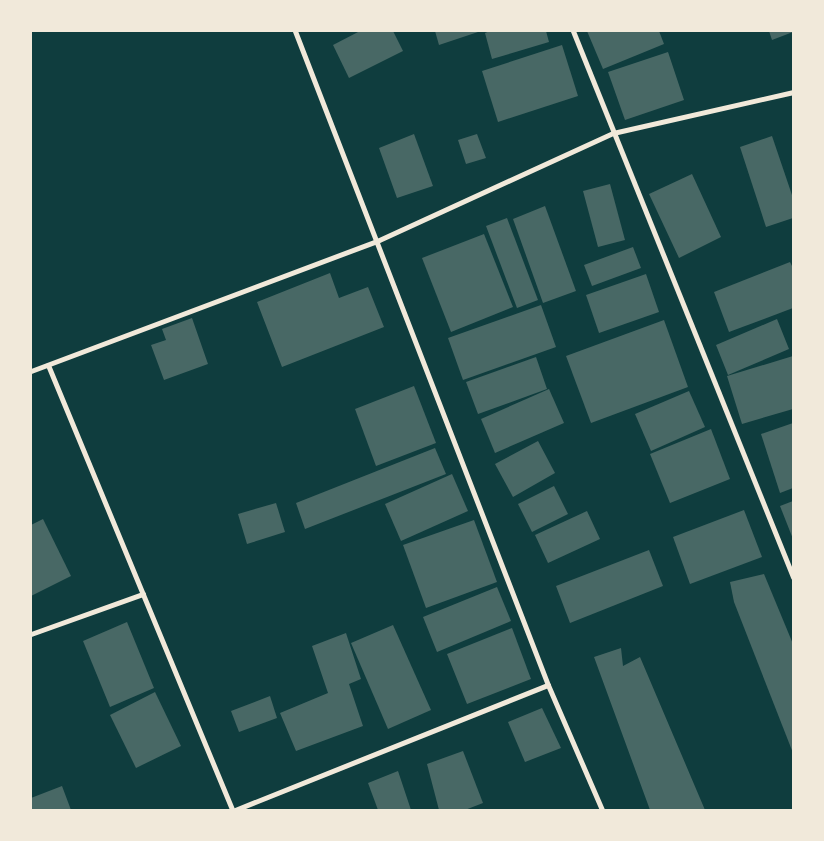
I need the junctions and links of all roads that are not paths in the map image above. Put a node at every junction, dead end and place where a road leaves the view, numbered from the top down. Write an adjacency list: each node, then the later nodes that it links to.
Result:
1 (295, 31): 5 (street)
2 (573, 31): 4 (street)
3 (793, 92): 4 (street)
4 (613, 133): 5 (street); 8 (street)
5 (377, 241): 6 (street); 11 (street)
6 (48, 365): 7 (street); 9 (street)
7 (31, 371)
8 (793, 577)
9 (143, 594): 10 (street); 12 (street)
10 (31, 634)
11 (548, 685): 12 (street); 13 (street)
12 (233, 810)
13 (602, 810)

